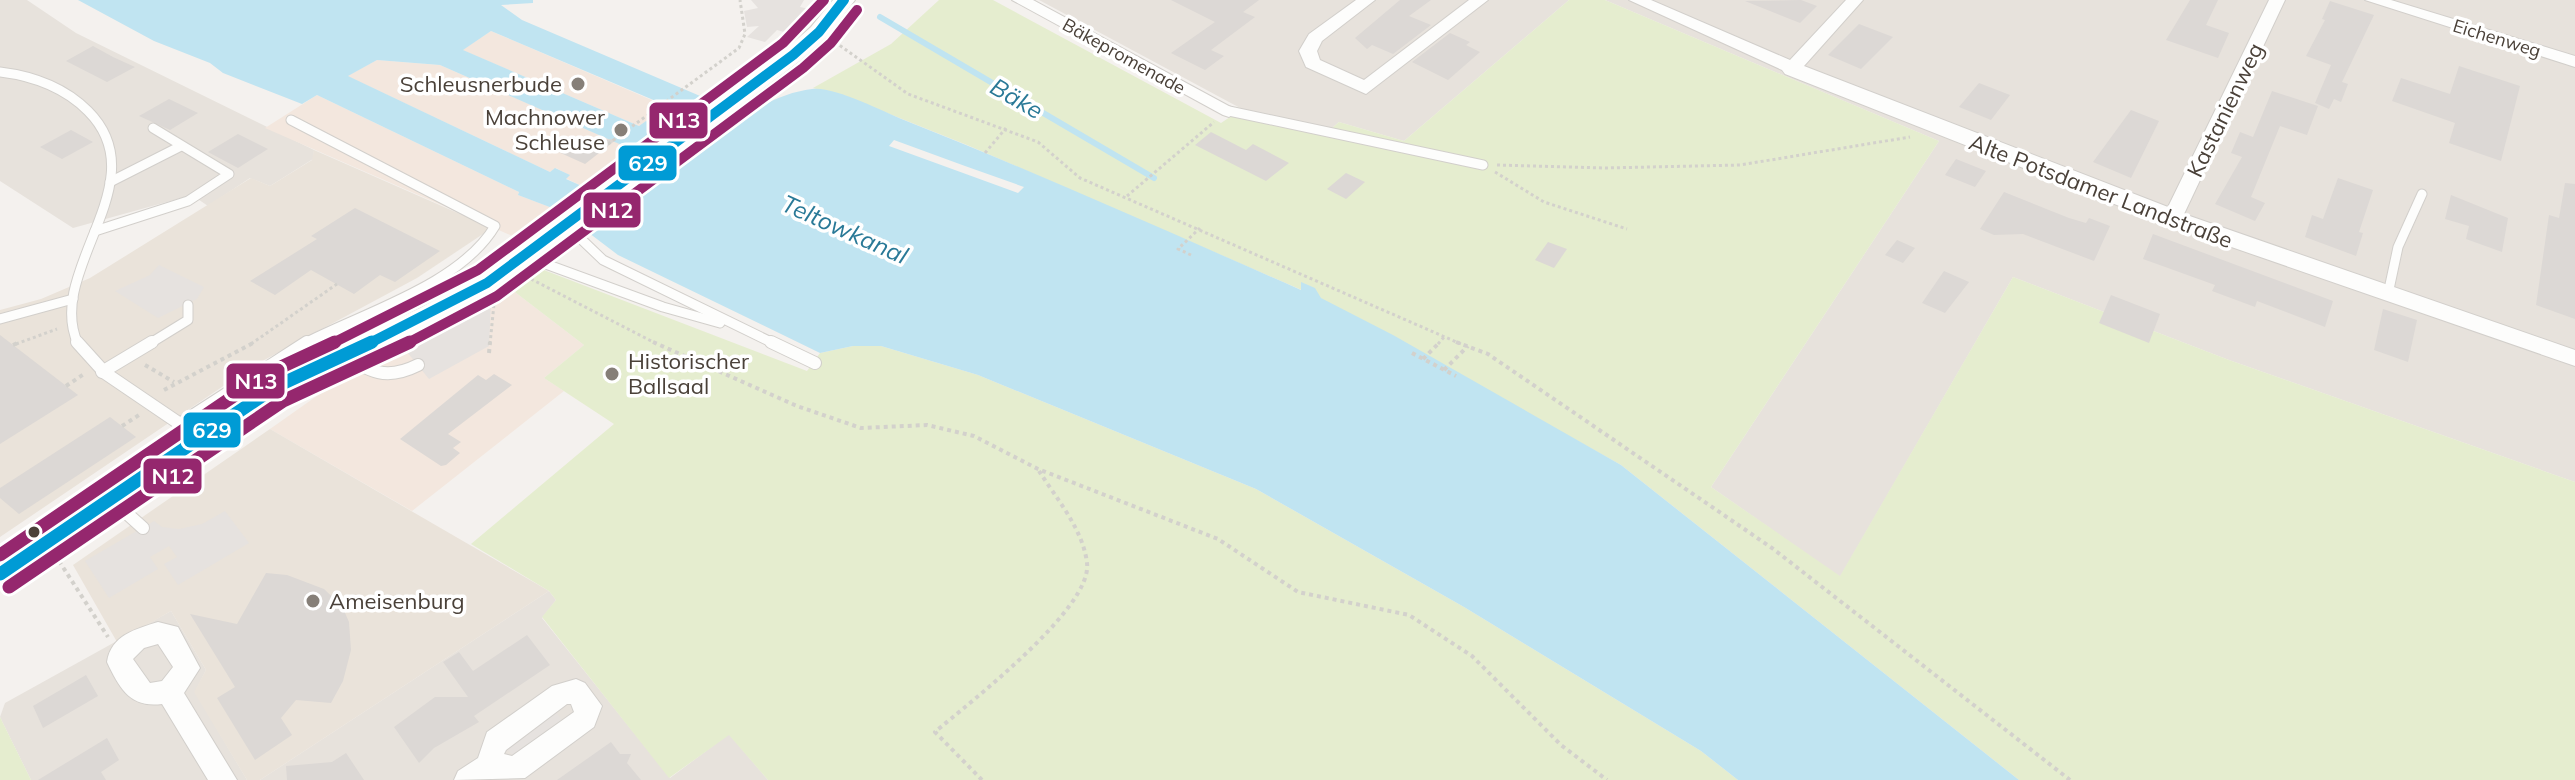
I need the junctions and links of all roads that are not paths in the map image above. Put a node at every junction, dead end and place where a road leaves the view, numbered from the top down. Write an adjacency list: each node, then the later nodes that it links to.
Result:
1 (844, 0): 21 (street)
2 (1020, 0): 12 (street, Bäkepromenade)
3 (1367, 0): 4 (street)
4 (1480, 0)
5 (1637, 0): 10 (street, Alte Potsdamer Landstraße)
6 (1855, 0): 10 (street)
7 (2277, 0): 19 (street, Kastanienweg)
8 (2373, 0): 9 (street, Eichenweg)
9 (2575, 62)
10 (1791, 70): 19 (street, Alte Potsdamer Landstraße)
11 (0, 72): 17 (lane)
12 (1229, 111): 16 (lane)
13 (291, 120): 33 (lane)
14 (153, 128): 15 (lane)
15 (181, 146): 17 (lane); 20 (lane)
16 (1483, 165)
17 (110, 182): 20 (lane)
18 (2422, 194): 23 (lane)
19 (2172, 219): 23 (street, Alte Potsdamer Landstraße)
20 (95, 231): 24 (lane)
21 (568, 236): 22 (street); 27 (lane)
22 (522, 264): 27 (lane); 28 (street)
23 (2388, 294): 29 (street, Alte Potsdamer Landstraße)
24 (73, 299): 26 (lane); 32 (lane)
25 (188, 305): 32 (lane)
26 (0, 319)
27 (752, 332): 30 (lane)
28 (342, 353): 31 (lane); 33 (street)
29 (2575, 358)
30 (815, 363)
31 (418, 365)
32 (102, 372): 33 (lane)
33 (190, 431): 34 (street)
34 (110, 499): 35 (lane); 36 (street)
35 (143, 528)
36 (0, 574)
37 (169, 692): 39 (street)
38 (491, 764): 40 (street)
39 (223, 780)
40 (468, 780)

